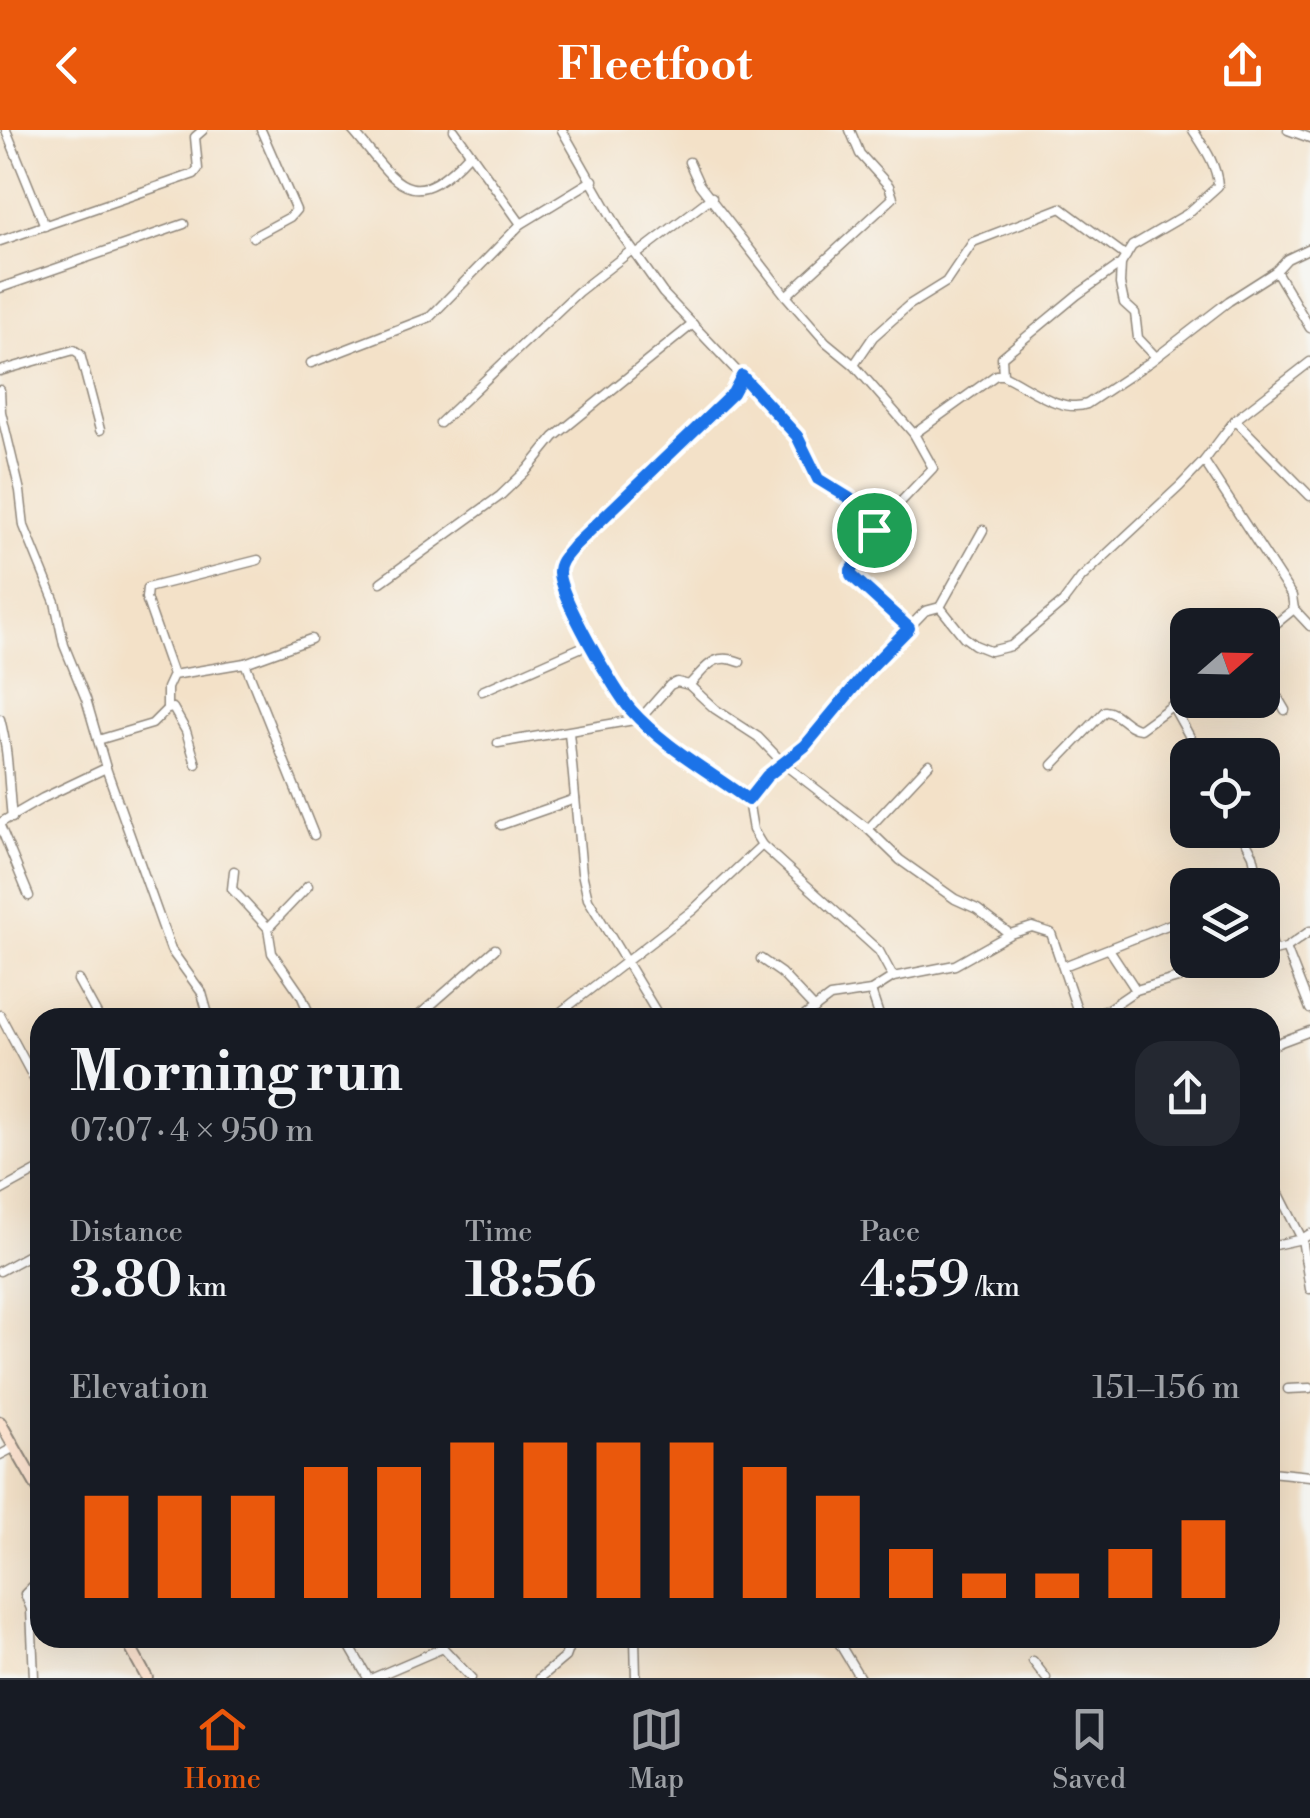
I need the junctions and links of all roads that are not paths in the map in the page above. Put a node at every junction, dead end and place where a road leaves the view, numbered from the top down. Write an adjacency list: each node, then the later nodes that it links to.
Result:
1 (6, 130): 17 (street)
2 (204, 130): 17 (street)
3 (261, 130): 18 (street)
4 (352, 130): 11 (street)
5 (454, 130): 11 (street)
6 (562, 130): 13 (street)
7 (850, 130): 25 (street)
8 (1193, 130): 22 (street)
9 (1288, 130): 10 (street)
10 (1310, 138)
11 (469, 154): 16 (street)
12 (689, 162): 14 (street)
13 (593, 180): 16 (street); 21 (street)
14 (712, 196): 21 (street); 25 (street)
15 (184, 224): 24 (street)
16 (521, 224): 30 (street)
17 (45, 226): 19 (street)
18 (253, 237)
19 (0, 241)
20 (1310, 248): 23 (street)
21 (634, 253): 26 (street); 38 (street)
22 (1124, 260): 28 (street); 31 (street); 33 (street)
23 (1276, 271): 27 (street); 28 (street)
24 (0, 288)
25 (786, 296): 31 (street)
26 (693, 324): 34 (street); 46 (street)
27 (1310, 328)
28 (1156, 357): 33 (street)
29 (1310, 362): 37 (street)
30 (312, 364)
31 (854, 365): 40 (street)
32 (0, 372): 39 (street)
33 (1003, 374): 40 (street)
34 (742, 376): 43 (street); 53 (street)
35 (0, 390): 36 (street)
36 (0, 412): 66 (street)
37 (1234, 420): 41 (street); 42 (street)
38 (440, 422)
39 (100, 430)
40 (914, 434): 43 (street)
41 (1204, 461): 47 (street); 48 (street)
42 (1310, 496)
43 (874, 530): 51 (street)
44 (984, 530): 47 (street)
45 (258, 560): 56 (street)
46 (381, 582)
47 (940, 606): 51 (street)
48 (1294, 609): 49 (street); 50 (street)
49 (1280, 620)
50 (1310, 626)
51 (909, 628): 70 (street)
52 (310, 639): 55 (street)
53 (591, 644): 58 (street); 64 (street)
54 (740, 662): 57 (street)
55 (245, 664): 56 (street); 79 (street)
56 (173, 675): 61 (street)
57 (689, 685): 64 (street); 70 (street)
58 (482, 691)
59 (1280, 702): 62 (street)
60 (1170, 706): 71 (street)
61 (167, 710): 66 (street); 68 (street)
62 (1285, 710)
63 (0, 719): 75 (street)
64 (640, 719): 65 (street); 74 (street)
65 (569, 732): 67 (street); 73 (street)
66 (98, 740): 72 (street)
67 (498, 743)
68 (196, 764)
69 (929, 764): 78 (street)
70 (785, 765): 74 (street); 78 (street)
71 (1053, 765)
72 (106, 768): 75 (street); 101 (street)
73 (575, 799): 77 (street); 93 (street)
74 (748, 800): 80 (street)
75 (12, 818): 76 (street)
76 (0, 824): 83 (street)
77 (501, 825)
78 (868, 829): 87 (street)
79 (314, 835)
80 (762, 845): 93 (street); 95 (street)
81 (234, 872): 85 (street)
82 (308, 886): 85 (street)
83 (29, 896)
84 (1170, 925): 91 (street)
85 (268, 928): 102 (street)
86 (1310, 931): 89 (street)
87 (1010, 934): 94 (street); 95 (street)
88 (495, 948): 103 (street)
89 (1286, 948): 90 (street); 111 (street)
90 (1280, 949)
91 (1109, 950): 94 (street); 98 (street)
92 (761, 958): 106 (street)
93 (625, 962): 104 (street); 105 (street)
94 (1064, 966): 109 (street)
95 (893, 976): 99 (street)
96 (1178, 978): 98 (street)
97 (78, 980): 100 (street)
98 (1136, 990): 110 (street)
99 (871, 991): 107 (street); 108 (street)
100 (93, 1008)
101 (207, 1008)
102 (307, 1008)
103 (427, 1008)
104 (566, 1008)
105 (654, 1008)
106 (813, 1008)
107 (815, 1008)
108 (877, 1008)
109 (1078, 1008)
110 (1116, 1008)
111 (1310, 1009)
112 (0, 1015): 115 (street)
113 (1310, 1032): 114 (street)
114 (1280, 1042)
115 (30, 1071)
116 (30, 1174): 117 (street)
117 (0, 1191)
118 (1280, 1193): 119 (street)
119 (1306, 1237): 120 (street); 123 (street)
120 (1280, 1244)
121 (30, 1254): 122 (street)
122 (0, 1271)
123 (1310, 1289)
124 (1310, 1388): 125 (street)
125 (1288, 1389)
126 (0, 1422): 127 (street)
127 (15, 1447): 128 (street); 129 (street)
128 (0, 1455)
129 (30, 1472)
130 (1280, 1473): 131 (street)
131 (1310, 1476)
132 (33, 1648): 141 (street)
133 (131, 1648): 142 (street)
134 (351, 1648): 143 (street)
135 (432, 1648): 143 (street)
136 (448, 1648): 144 (street)
137 (569, 1648): 145 (street)
138 (635, 1648): 146 (street)
139 (845, 1648): 147 (street)
140 (1034, 1660): 148 (street)
141 (34, 1678)
142 (148, 1678)
143 (370, 1678)
144 (471, 1678)
145 (540, 1678)
146 (636, 1678)
147 (860, 1678)
148 (1046, 1678)

